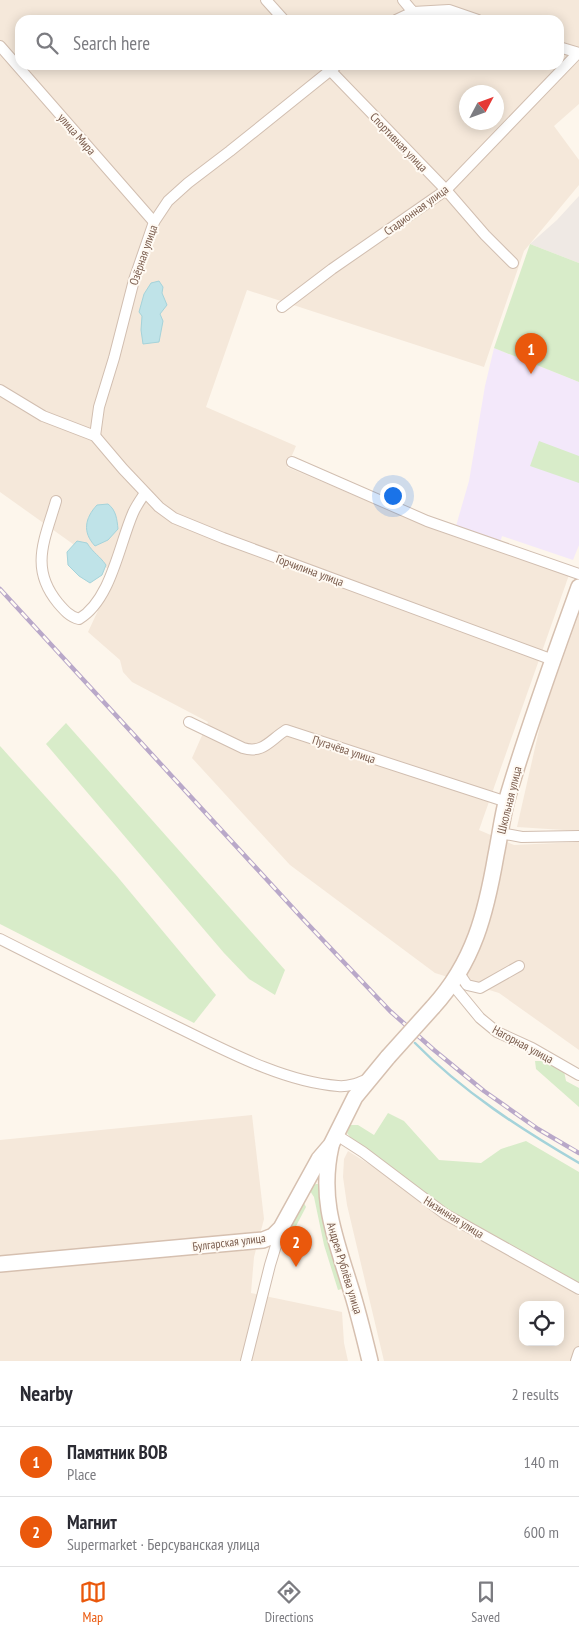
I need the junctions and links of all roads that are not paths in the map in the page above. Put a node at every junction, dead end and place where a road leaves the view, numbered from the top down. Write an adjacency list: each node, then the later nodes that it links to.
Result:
1 (266, 0): 4 (street)
2 (402, 0): 3 (street)
3 (413, 12): 5 (street); 6 (street)
4 (280, 15)
5 (407, 15)
6 (464, 15)
7 (0, 46): 10 (street, улица Мира)
8 (564, 49): 9 (street)
9 (578, 53): 11 (street, Стадионная улица)
10 (15, 63)
11 (564, 68)
12 (21, 70): 17 (street, улица Мира)
13 (327, 70): 17 (street, Озёрная улица)
14 (334, 70): 16 (street, Спортивная улица)
15 (562, 70): 16 (street, Стадионная улица)
16 (446, 190): 18 (street, Спортивная улица); 19 (street, Стадионная улица)
17 (154, 222): 21 (street, Озёрная улица)
18 (513, 263)
19 (282, 307)
20 (0, 390): 21 (street)
21 (95, 436): 23 (street, Горчилина улица)
22 (292, 462): 25 (street)
23 (144, 493): 24 (street); 27 (street, Горчилина улица)
24 (56, 501)
25 (579, 574)
26 (579, 587): 27 (street, Школьная улица)
27 (553, 660): 29 (street, Школьная улица)
28 (189, 722): 29 (street, Пугачёва улица)
29 (507, 802): 30 (street, Школьная улица)
30 (500, 833): 31 (street); 34 (street, Школьная улица)
31 (579, 836)
32 (0, 939): 37 (street)
33 (519, 966): 34 (street)
34 (456, 978): 35 (street, Школьная улица, bridge); 36 (street, Нагорная улица)
35 (388, 1056): 37 (street, Булгарская улица)
36 (579, 1075)
37 (368, 1079): 38 (street, Булгарская улица)
38 (333, 1140): 39 (street, Булгарская улица); 41 (street, Низинная улица); 44 (street, Андрея Рублёва улица)
39 (281, 1228): 40 (street, Булгарская улица); 43 (street)
40 (0, 1264)
41 (579, 1289)
42 (579, 1352): 45 (street)
43 (246, 1361)
44 (370, 1361)
45 (576, 1361)

